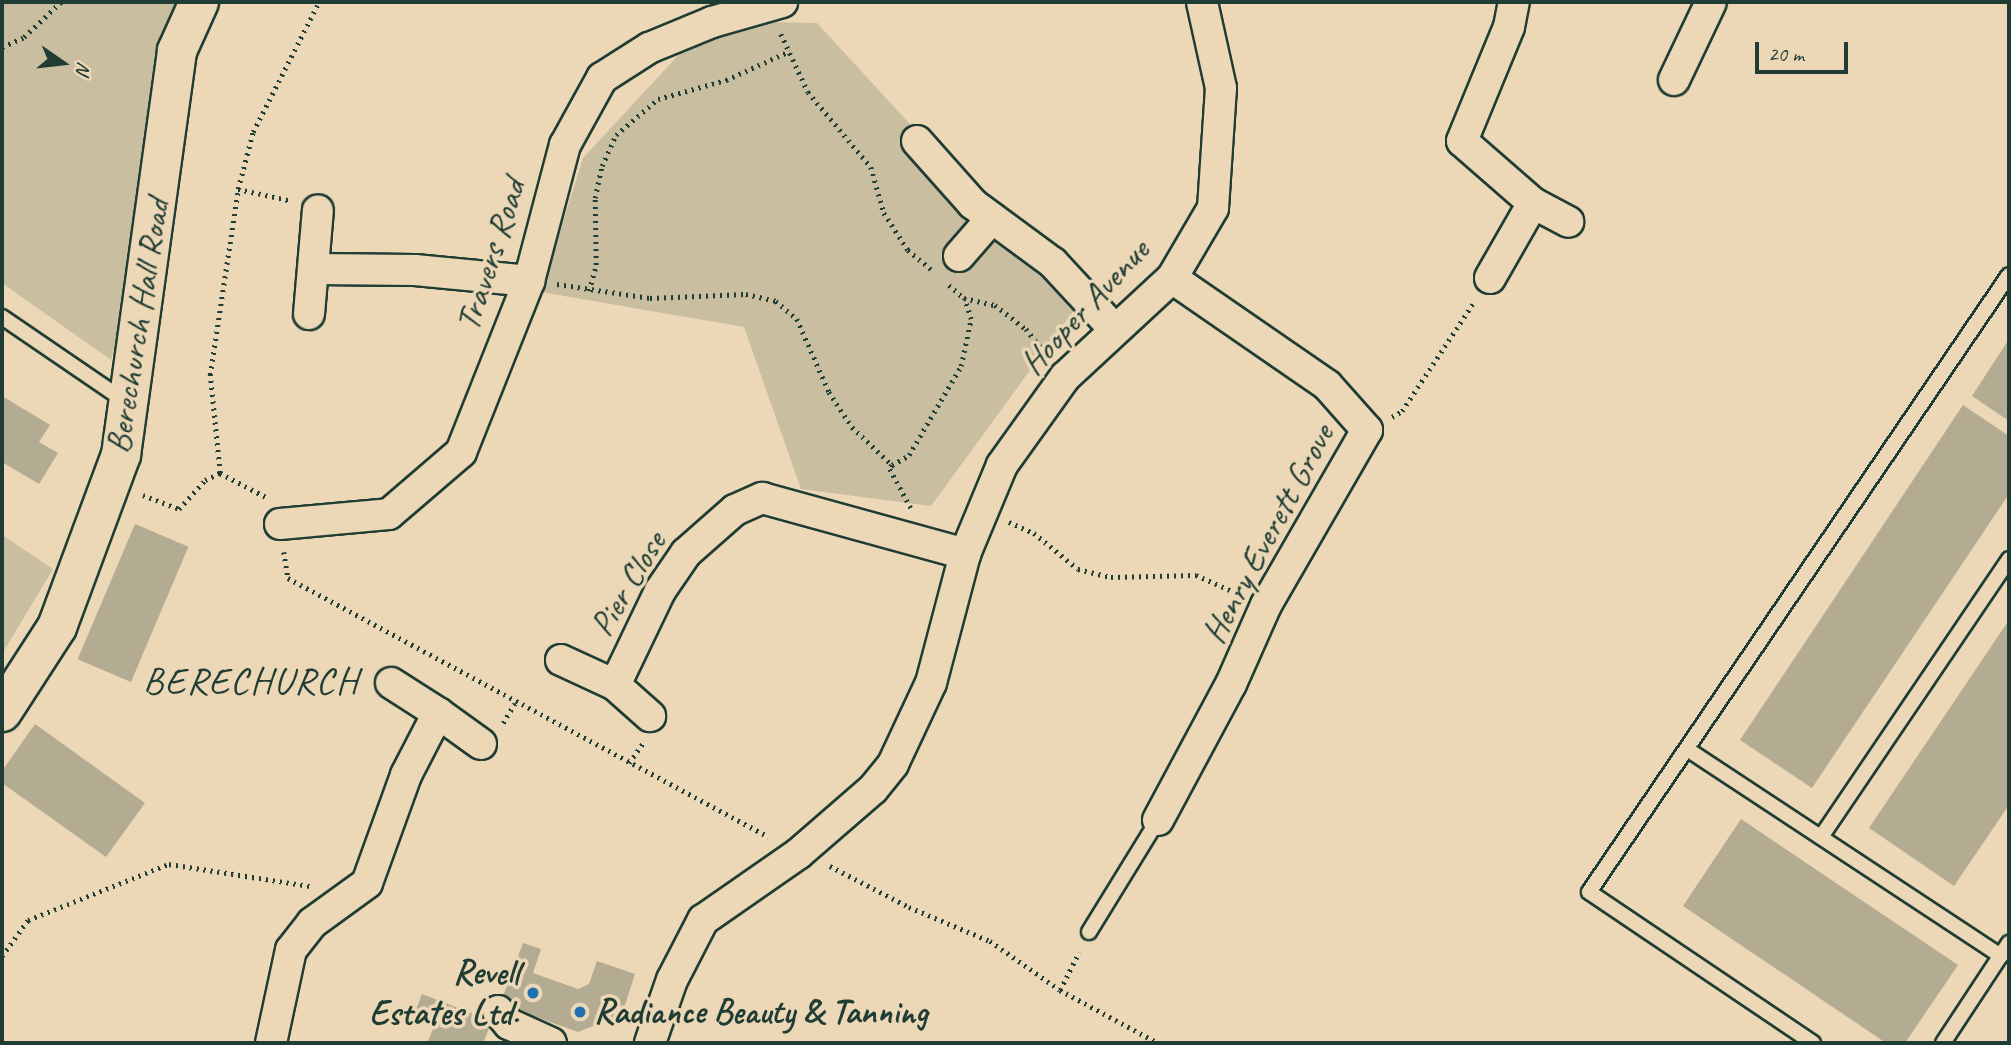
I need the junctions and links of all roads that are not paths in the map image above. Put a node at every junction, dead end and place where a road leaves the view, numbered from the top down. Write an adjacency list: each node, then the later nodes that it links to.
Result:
1 (199, 2): 22 (street, Berechurch Hall Road)
2 (782, 2): 6 (street, Travers Road)
3 (1202, 2): 16 (street, Hooper Avenue)
4 (1514, 2): 9 (street)
5 (1711, 2): 7 (street)
6 (709, 12): 18 (street, Travers Road)
7 (1674, 80)
8 (917, 141): 11 (street)
9 (1533, 203): 12 (street); 17 (street)
10 (318, 210): 14 (street)
11 (992, 218): 13 (street); 21 (street)
12 (1568, 222)
13 (959, 256)
14 (316, 269): 18 (street); 19 (street)
15 (2009, 275): 33 (lane)
16 (1172, 278): 21 (street, Hooper Avenue); 34 (street, Henry Everett Grove)
17 (1490, 278)
18 (529, 281): 23 (street, Travers Road)
19 (309, 314)
20 (2, 317): 22 (lane)
21 (1115, 330): 24 (street, Hooper Avenue)
22 (131, 405): 29 (street, Berechurch Hall Road)
23 (280, 524)
24 (965, 554): 28 (street, Pier Close); 41 (street, Hooper Avenue)
25 (2009, 559): 35 (lane)
26 (561, 660): 28 (street, Pier Close)
27 (391, 683): 30 (street)
28 (615, 685): 31 (street)
29 (2, 712)
30 (438, 713): 32 (street); 39 (street)
31 (650, 716)
32 (481, 744)
33 (1687, 749): 35 (lane); 42 (lane)
34 (1158, 820): 36 (lane)
35 (1821, 837): 37 (lane)
36 (1089, 932)
37 (2005, 949): 43 (lane)
38 (498, 1011): 40 (street)
39 (271, 1043)
40 (551, 1043)
41 (650, 1043)
42 (1813, 1043)
43 (1943, 1043)

